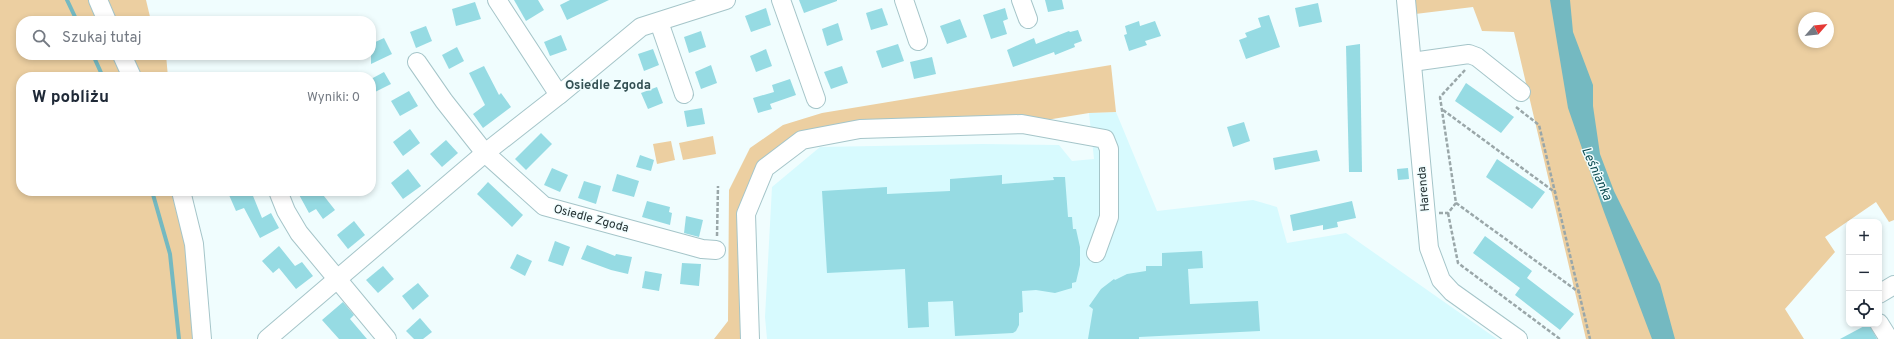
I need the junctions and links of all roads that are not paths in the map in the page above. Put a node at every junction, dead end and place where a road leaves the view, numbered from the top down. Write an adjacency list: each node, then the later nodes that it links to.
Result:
1 (98, 0): 8 (street)
2 (497, 0): 17 (street)
3 (726, 0): 10 (street)
4 (782, 0): 19 (street)
5 (904, 0): 11 (street)
6 (1021, 0): 9 (street)
7 (1406, 0): 14 (street, Harenda)
8 (105, 16)
9 (1028, 20)
10 (659, 22): 16 (street); 17 (street)
11 (918, 41)
12 (124, 60): 15 (street)
13 (417, 62): 20 (street, Osiedle Zgoda)
14 (1412, 62): 18 (street); 33 (street, Harenda)
15 (130, 72)
16 (684, 94)
17 (559, 95): 20 (street)
18 (1515, 97)
19 (816, 99)
20 (485, 152): 23 (street, Osiedle Zgoda); 25 (street)
21 (182, 196): 29 (street)
22 (280, 196): 25 (street)
23 (716, 250)
24 (1096, 252): 32 (street)
25 (338, 280): 30 (street); 31 (street)
26 (1894, 285): 27 (street)
27 (1882, 292)
28 (1881, 327): 34 (street)
29 (202, 339)
30 (267, 339)
31 (387, 339)
32 (750, 339)
33 (1518, 339)
34 (1888, 339)

